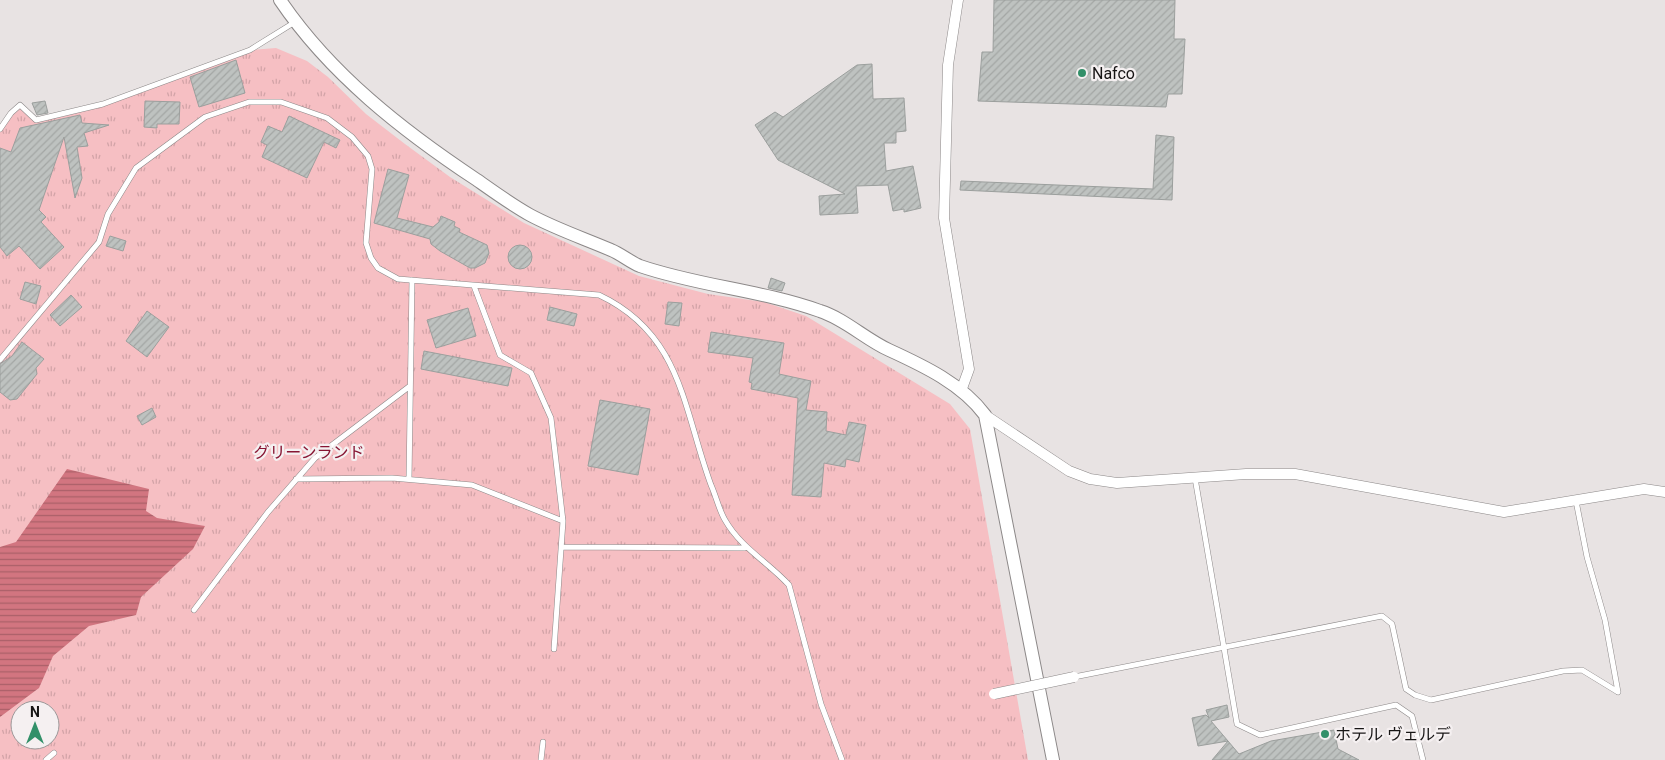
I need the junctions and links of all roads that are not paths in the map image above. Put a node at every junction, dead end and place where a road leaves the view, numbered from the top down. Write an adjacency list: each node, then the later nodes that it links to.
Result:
1 (280, 0): 3 (street)
2 (958, 0): 9 (street)
3 (295, 22): 4 (lane); 9 (street)
4 (0, 129)
5 (412, 280): 6 (lane); 7 (lane); 8 (lane)
6 (474, 286): 16 (lane); 18 (lane)
7 (0, 360)
8 (410, 386): 12 (lane); 13 (lane)
9 (960, 391): 10 (street)
10 (985, 415): 11 (street); 29 (street)
11 (1195, 478): 15 (street); 20 (lane)
12 (296, 479): 13 (lane); 19 (lane)
13 (409, 479): 16 (lane)
14 (1665, 492): 15 (street)
15 (1576, 501): 20 (lane)
16 (562, 521): 17 (lane)
17 (562, 547): 18 (lane); 21 (lane)
18 (746, 548): 28 (lane)
19 (194, 610)
20 (1223, 647): 22 (lane); 30 (lane)
21 (554, 650)
22 (1074, 677): 23 (street, bridge)
23 (994, 694)
24 (543, 742): 27 (lane)
25 (54, 753): 26 (lane)
26 (46, 760)
27 (541, 760)
28 (842, 760)
29 (1053, 760)
30 (1422, 760)

